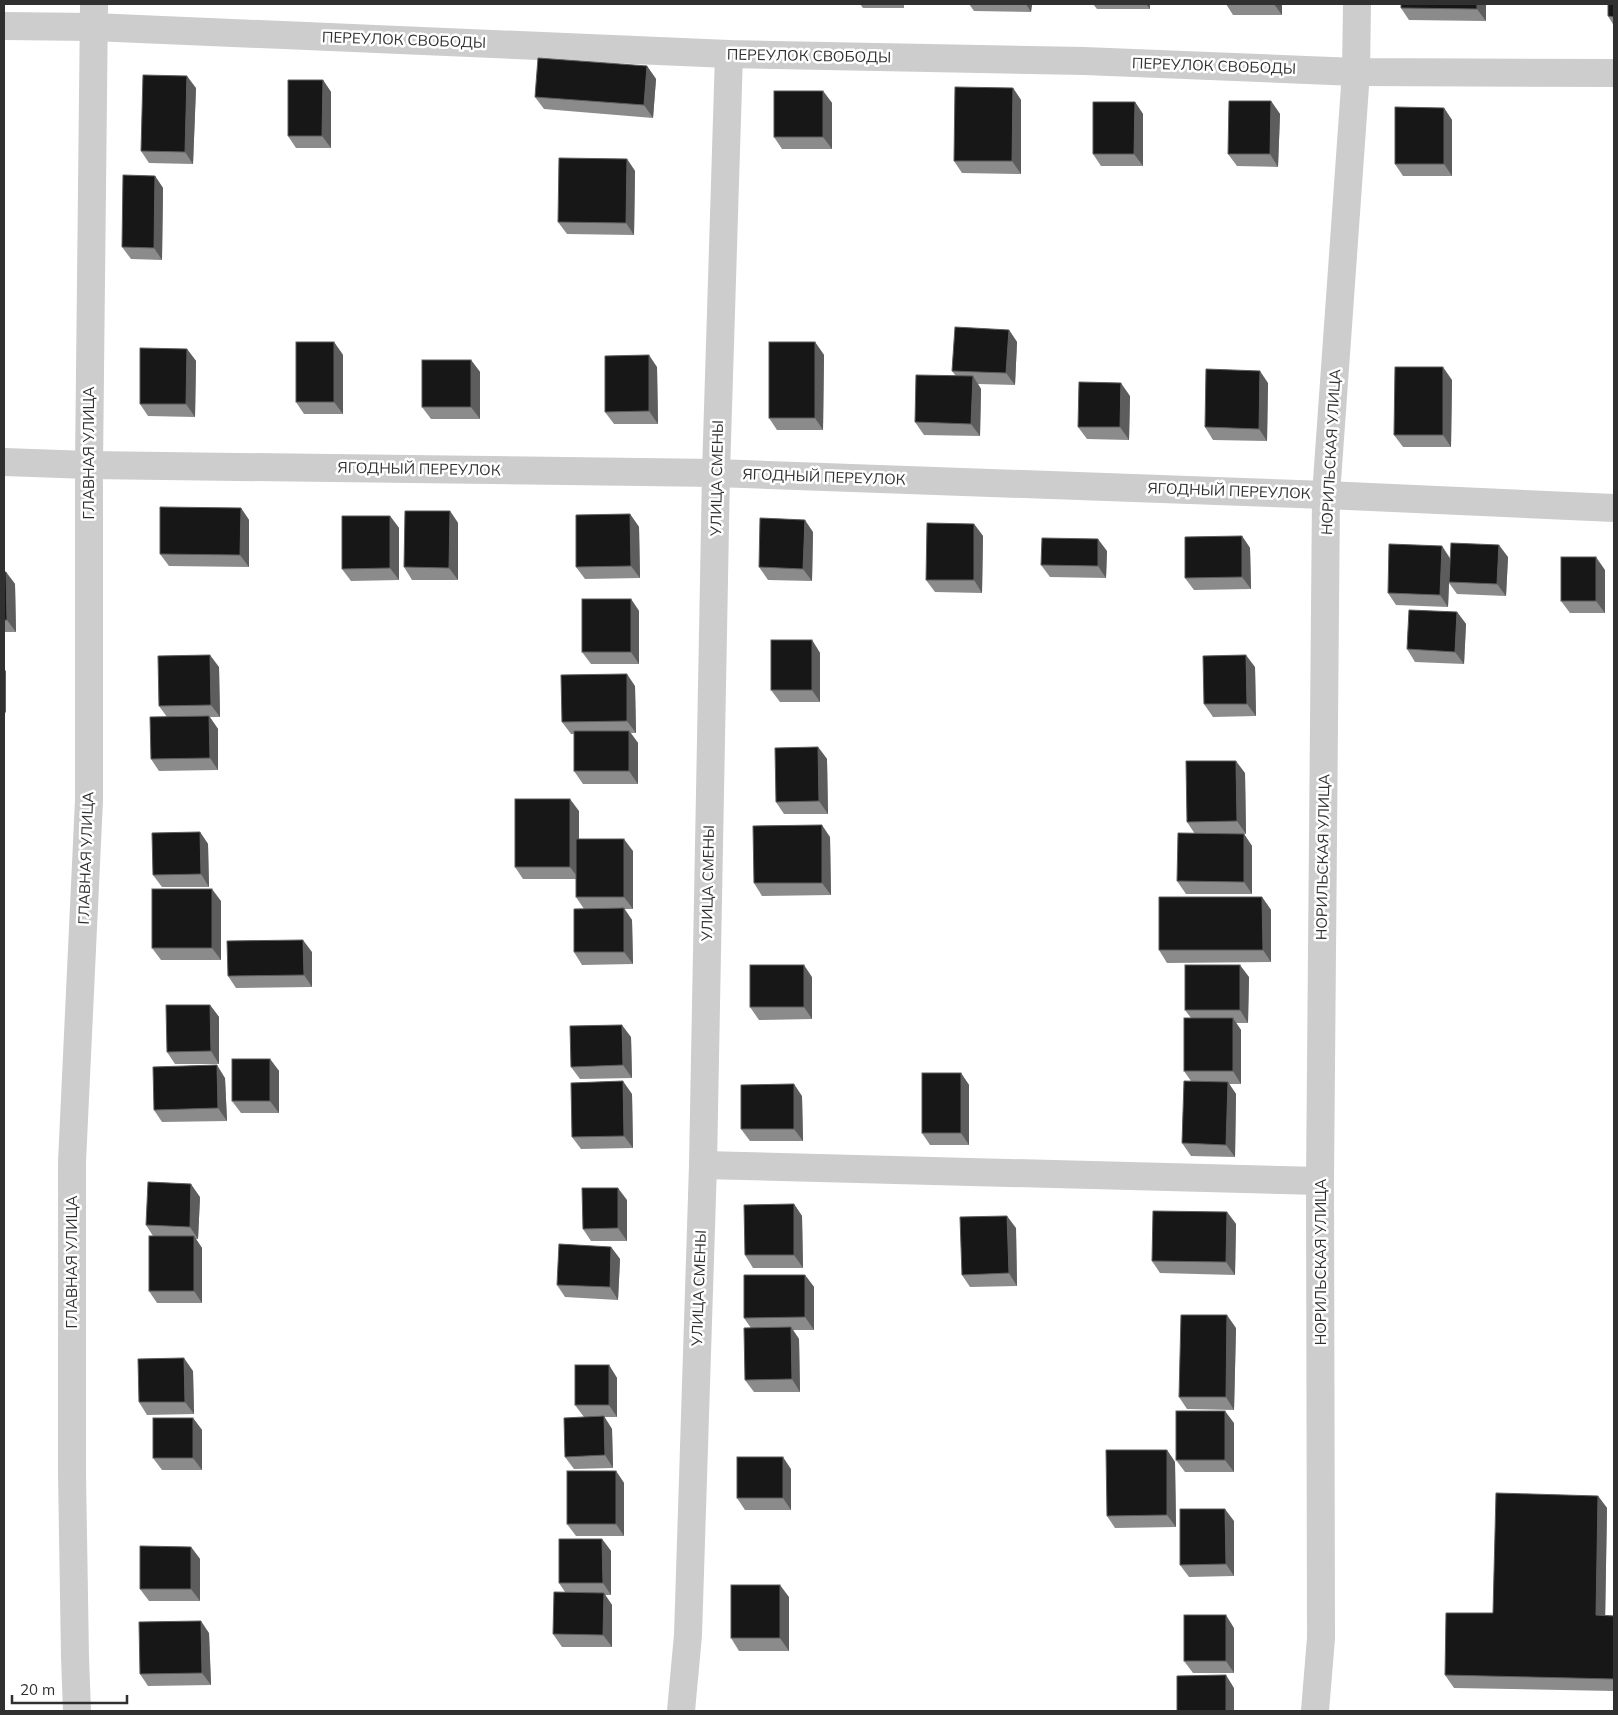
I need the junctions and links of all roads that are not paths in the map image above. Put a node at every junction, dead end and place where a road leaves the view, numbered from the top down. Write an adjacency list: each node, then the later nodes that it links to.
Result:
1 (1357, 4): 5 (street, НОРИЛЬСКАЯ УЛИЦА)
2 (94, 16): 3 (street, ПЕРЕУЛОК СВОБОДЫ); 4 (street, ПЕРЕУЛОК СВОБОДЫ); 8 (street, ГЛАВНАЯ УЛИЦА)
3 (4, 26)
4 (729, 54): 5 (street, ПЕРЕУЛОК СВОБОДЫ); 9 (street, УЛИЦА СМЕНЫ)
5 (1356, 72): 6 (street, ПЕРЕУЛОК СВОБОДЫ); 10 (street, НОРИЛЬСКАЯ УЛИЦА)
6 (1614, 73)
7 (4, 462): 8 (street, ЯГОДНЫЙ ПЕРЕУЛОК)
8 (89, 465): 9 (street, ЯГОДНЫЙ ПЕРЕУЛОК); 14 (street, ГЛАВНАЯ УЛИЦА)
9 (716, 473): 10 (street, ЯГОДНЫЙ ПЕРЕУЛОК); 12 (street, УЛИЦА СМЕНЫ)
10 (1326, 495): 11 (street, ЯГОДНЫЙ ПЕРЕУЛОК); 13 (street, НОРИЛЬСКАЯ УЛИЦА)
11 (1614, 508)
12 (703, 1165): 13 (street); 15 (street, УЛИЦА СМЕНЫ)
13 (1320, 1181): 16 (street, НОРИЛЬСКАЯ УЛИЦА)
14 (77, 1711)
15 (680, 1711)
16 (1315, 1711)

